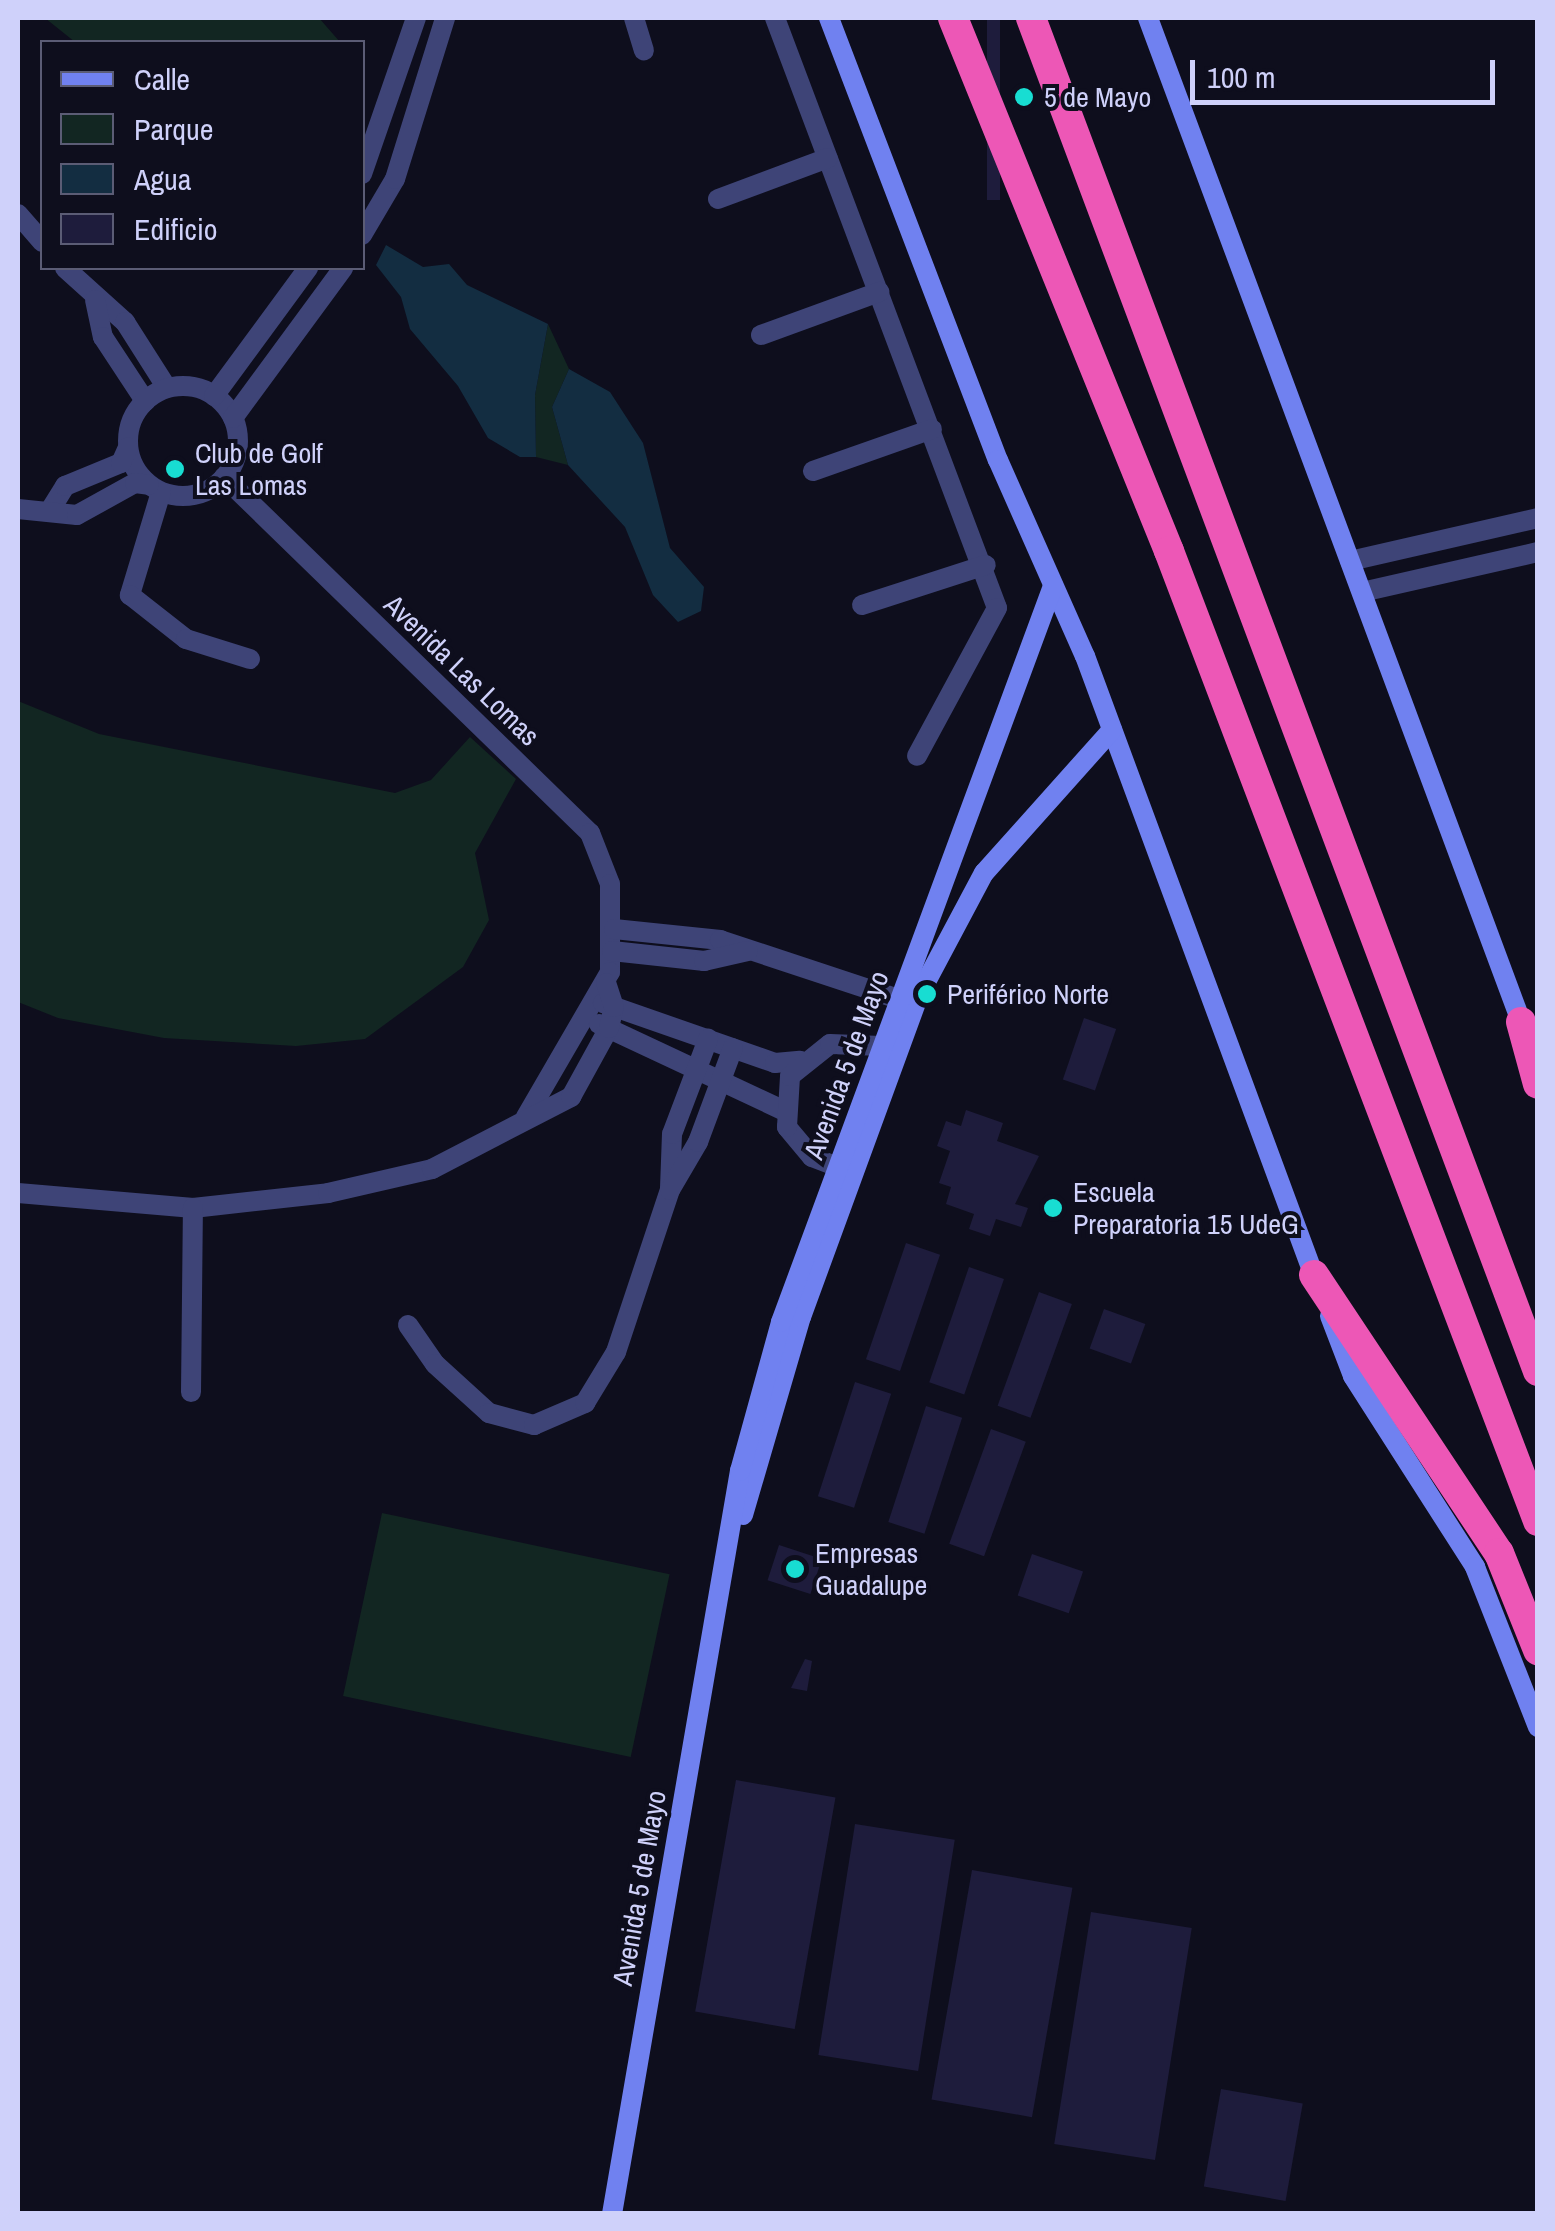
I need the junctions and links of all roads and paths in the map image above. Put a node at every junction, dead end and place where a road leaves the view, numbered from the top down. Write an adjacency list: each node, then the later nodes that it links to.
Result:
1 (416, 18): 11 (street)
2 (445, 18): 14 (street)
3 (634, 18): 9 (street)
4 (774, 18): 10 (street)
5 (829, 18): 37 (main road)
6 (954, 18): 68 (highway)
7 (1031, 18): 66 (highway)
8 (1148, 18): 35 (main road)
9 (644, 51)
10 (828, 158): 12 (street); 19 (street)
11 (365, 165)
12 (718, 198)
13 (18, 214): 15 (street)
14 (365, 229)
15 (40, 240)
16 (67, 270): 20 (street)
17 (307, 270): 23 (street)
18 (343, 270): 25 (street)
19 (880, 292): 21 (street); 26 (street)
20 (95, 300): 22 (street); 24 (street)
21 (761, 335)
22 (167, 388): 23 (street); 24 (street)
23 (214, 396): 25 (street)
24 (145, 401): 27 (street)
25 (233, 418): 29 (street)
26 (932, 429): 28 (street); 36 (street)
27 (128, 447): 30 (street); 31 (street)
28 (813, 471)
29 (224, 478): 30 (street); 43 (street, Avenida Las Lomas)
30 (155, 488): 31 (street); 40 (street)
31 (52, 506): 32 (street)
32 (18, 510)
33 (1538, 518): 35 (street)
34 (1538, 552): 38 (street)
35 (1350, 560): 38 (main road)
36 (986, 564): 39 (street); 42 (street)
37 (1053, 586): 41 (main road); 46 (main road, Avenida 5 de Mayo)
38 (1362, 592): 48 (main road)
39 (862, 605)
40 (250, 658)
41 (1112, 730): 64 (main road); 69 (main road, Avenida 5 de Mayo)
42 (917, 756)
43 (614, 929): 44 (street, Avenida Las Lomas); 45 (street)
44 (612, 951): 45 (street); 47 (street, Avenida Las Lomas)
45 (748, 952): 46 (street)
46 (898, 1000): 51 (main road, Avenida 5 de Mayo)
47 (600, 1002): 49 (street); 50 (street); 59 (street)
48 (1521, 1022): 54 (main road); 57 (highway)
49 (609, 1028): 55 (street); 59 (street)
50 (708, 1039): 52 (street); 55 (street)
51 (881, 1046): 53 (street); 60 (main road, Avenida 5 de Mayo)
52 (734, 1048): 53 (street); 56 (street)
53 (800, 1061): 58 (street)
54 (1538, 1062)
55 (696, 1070): 56 (street); 61 (street)
56 (722, 1079): 58 (street); 61 (street)
57 (1538, 1084)
58 (784, 1110): 60 (street)
59 (526, 1117): 63 (street)
60 (838, 1167): 69 (main road, Avenida 5 de Mayo)
61 (670, 1190): 65 (street)
62 (18, 1193): 63 (street)
63 (193, 1208): 67 (street)
64 (1314, 1276): 70 (highway); 71 (main road)
65 (408, 1325)
66 (1538, 1371)
67 (191, 1392)
68 (1538, 1521)
69 (723, 1573): 72 (main road, Avenida 5 de Mayo)
70 (1538, 1650)
71 (1538, 1727)
72 (612, 2214)

